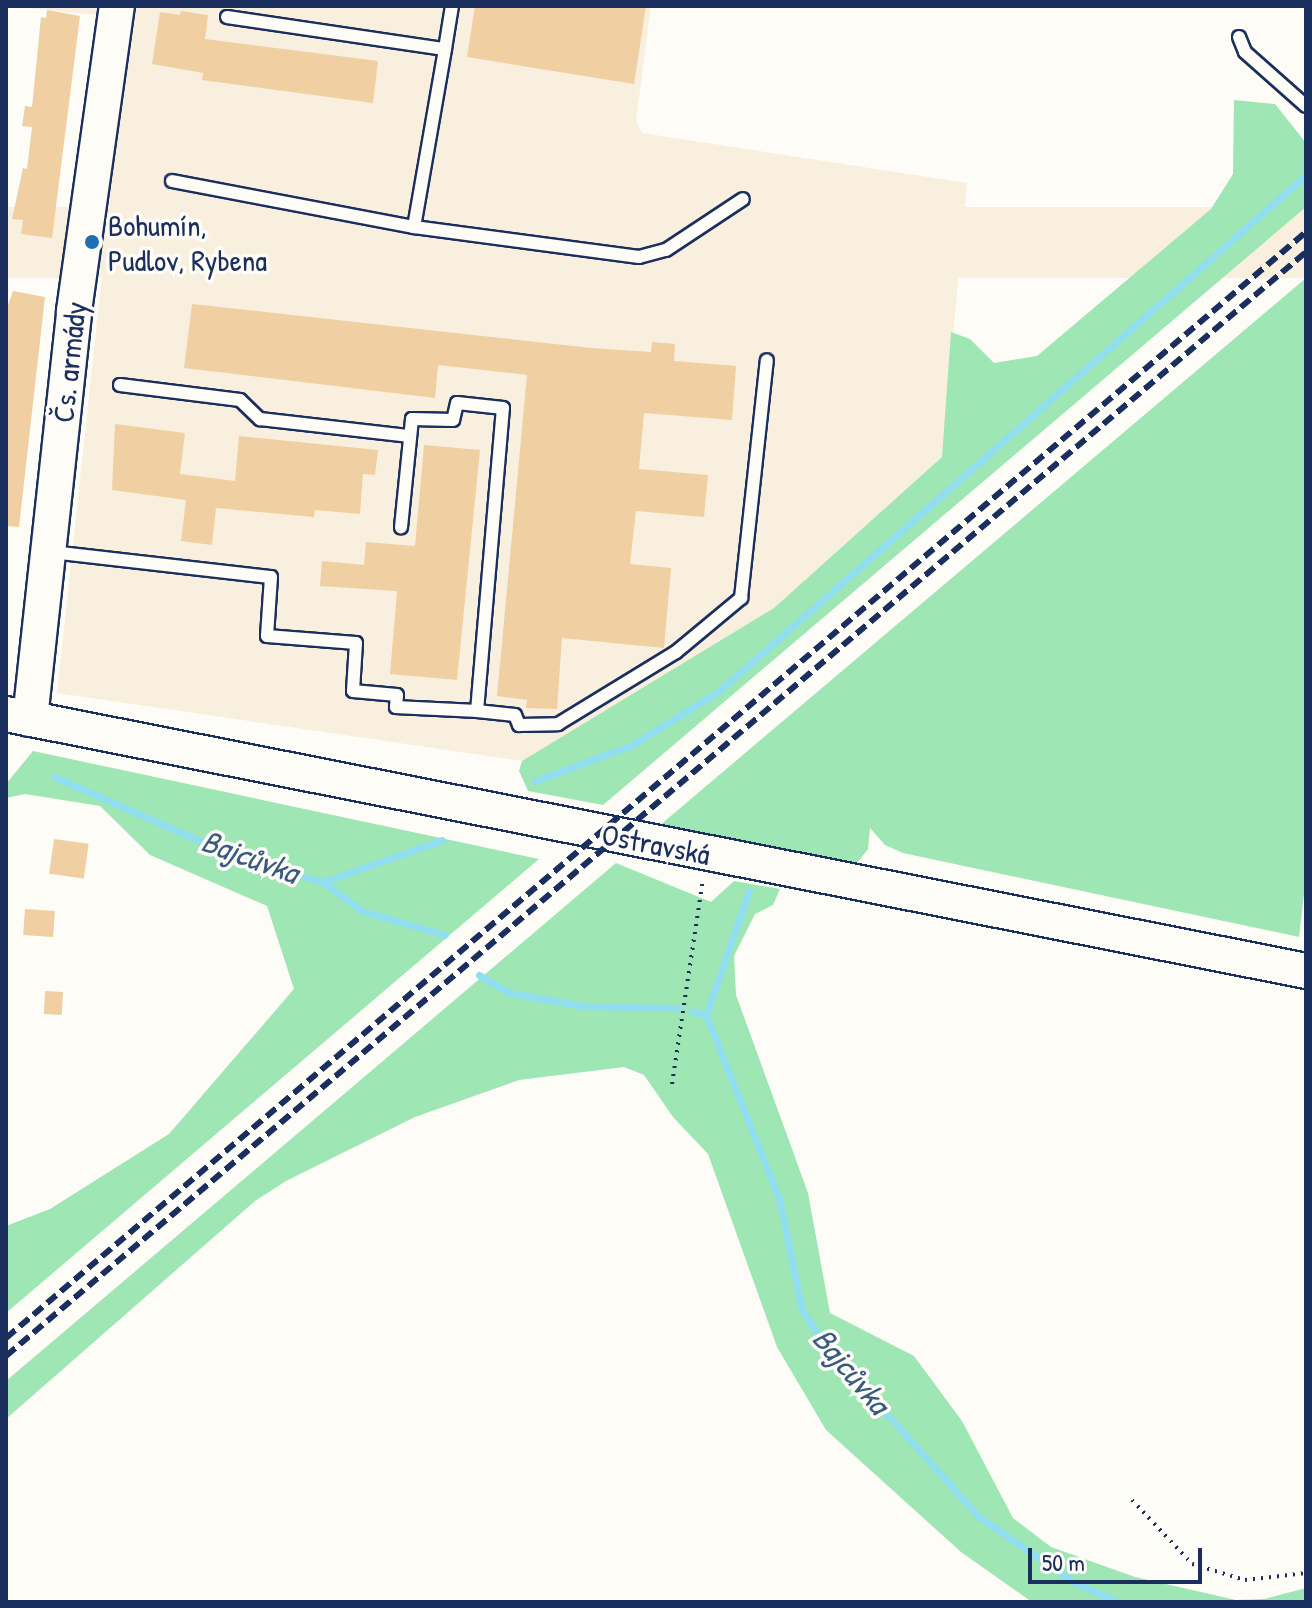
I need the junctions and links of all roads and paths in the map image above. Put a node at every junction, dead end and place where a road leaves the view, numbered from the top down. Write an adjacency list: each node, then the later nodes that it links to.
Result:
1 (117, 6): 14 (main road, Čs. armády)
2 (452, 6): 5 (lane)
3 (227, 17): 5 (lane)
4 (1239, 37): 6 (lane)
5 (445, 49): 9 (lane)
6 (1306, 106)
7 (172, 181): 9 (lane)
8 (743, 199): 9 (lane)
9 (414, 227)
10 (767, 360): 15 (lane)
11 (120, 385): 12 (lane)
12 (410, 436): 13 (lane); 15 (lane)
13 (401, 527)
14 (48, 552): 15 (lane); 16 (main road, Čs. armády)
15 (477, 711)
16 (18, 717): 17 (main road, Ostravská)
17 (707, 853): 18 (main road, Ostravská); 19 (path)
18 (1306, 971)
19 (672, 1084)
20 (1132, 1500): 21 (path)
21 (1306, 1573)

